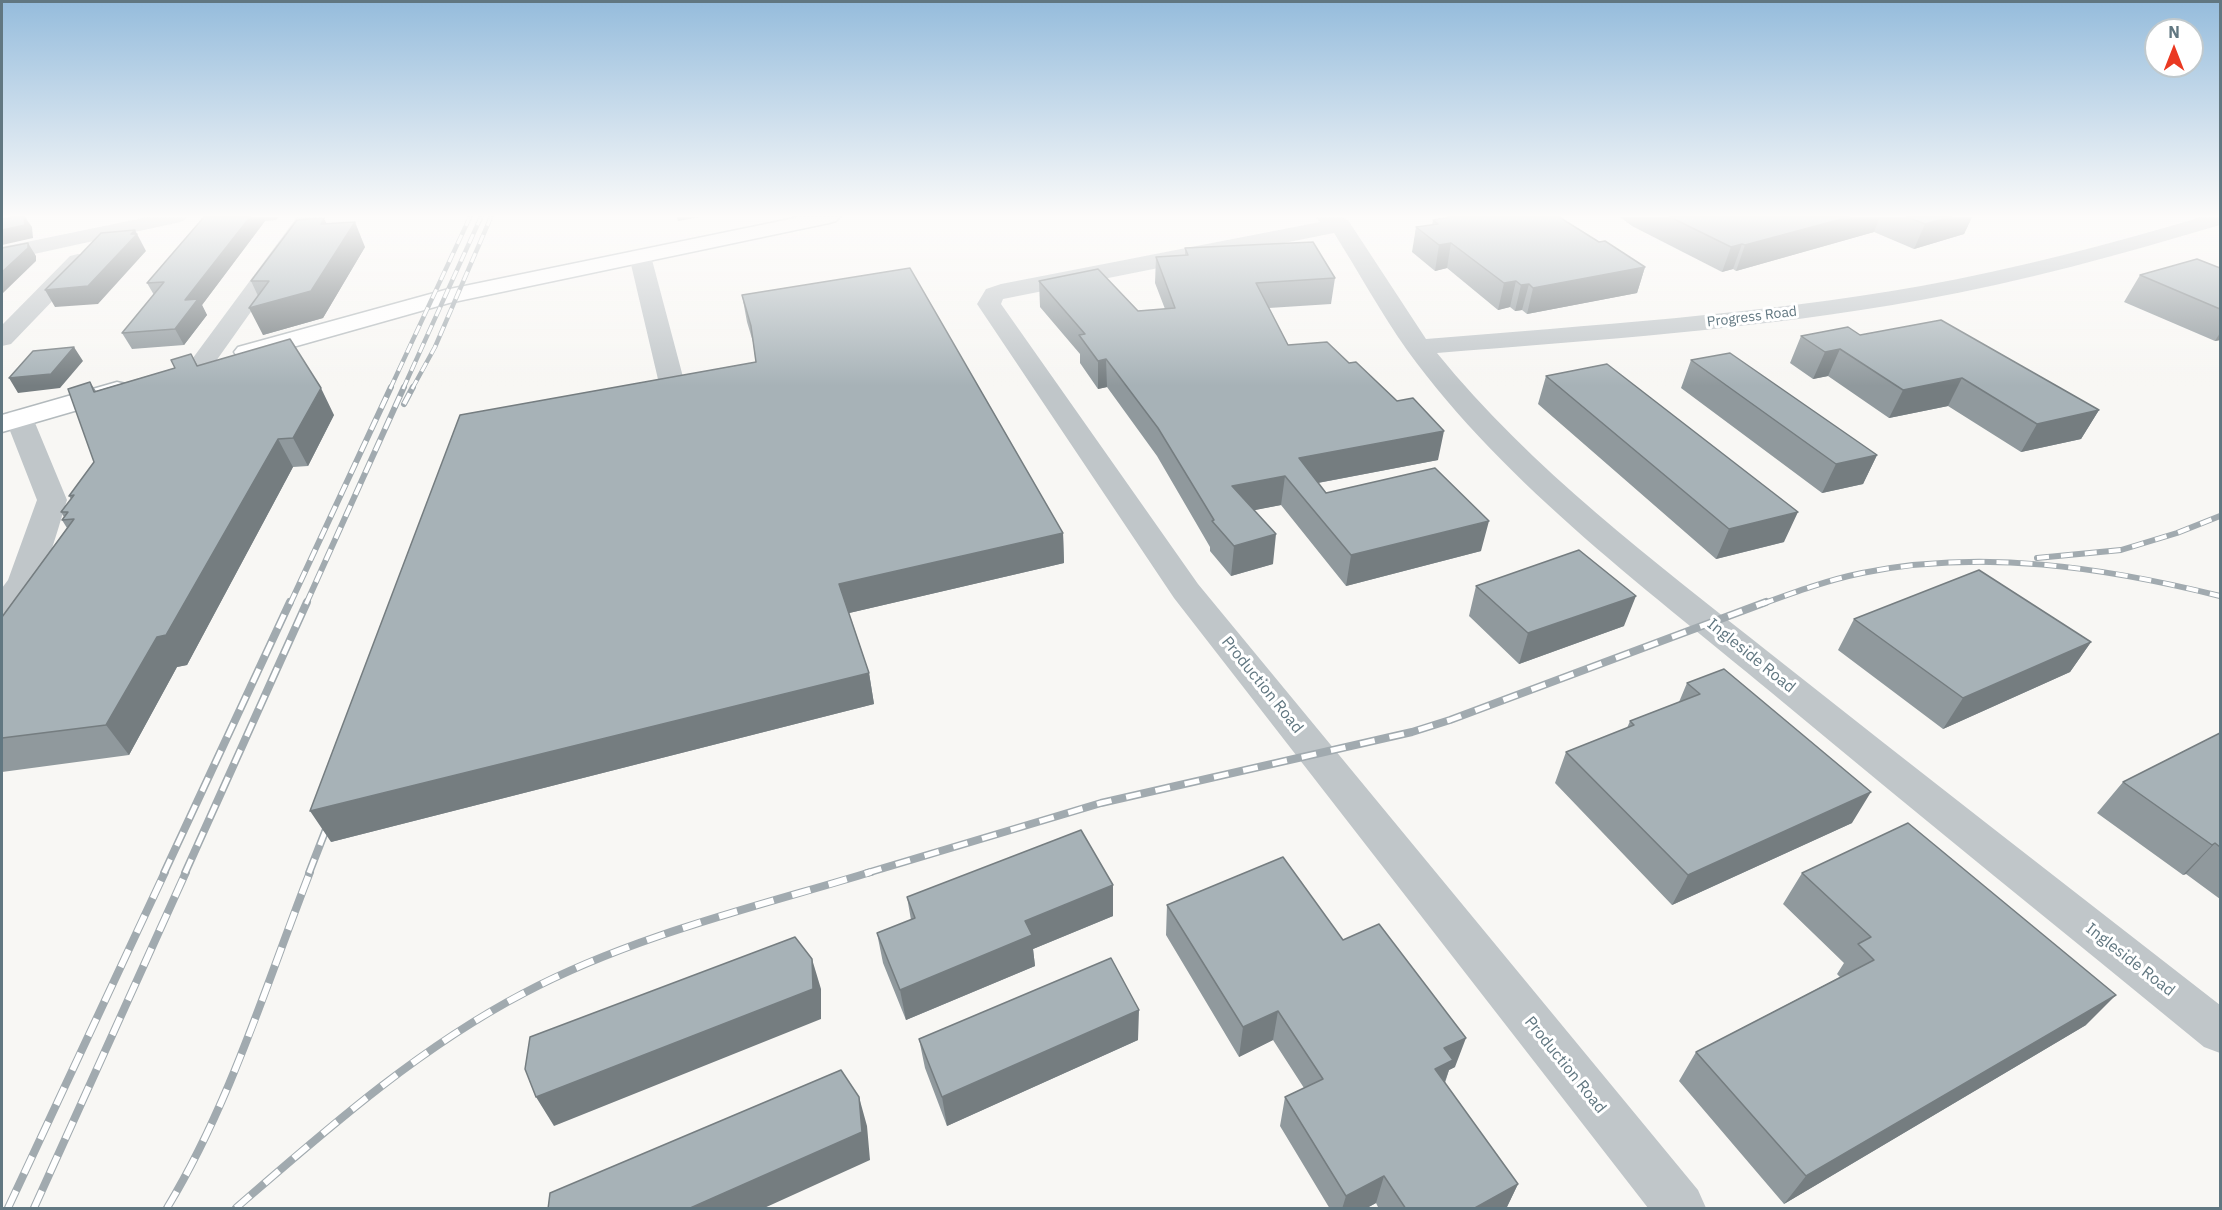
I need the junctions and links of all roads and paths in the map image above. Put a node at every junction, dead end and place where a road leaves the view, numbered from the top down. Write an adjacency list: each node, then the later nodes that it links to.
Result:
1 (66, 273): 8 (street)
2 (263, 273): 10 (street)
3 (557, 273): 10 (main road)
4 (644, 273): 12 (street)
5 (1087, 273): 16 (street, Production Road)
6 (1368, 273): 9 (street, Ingleside Road)
7 (2013, 273): 9 (street, Progress Road)
8 (2, 339)
9 (1418, 347): 15 (street, Ingleside Road)
10 (189, 369)
11 (134, 385): 13 (main road)
12 (675, 392)
13 (10, 421): 14 (street)
14 (2, 610)
15 (2220, 1032)
16 (1680, 1209)

